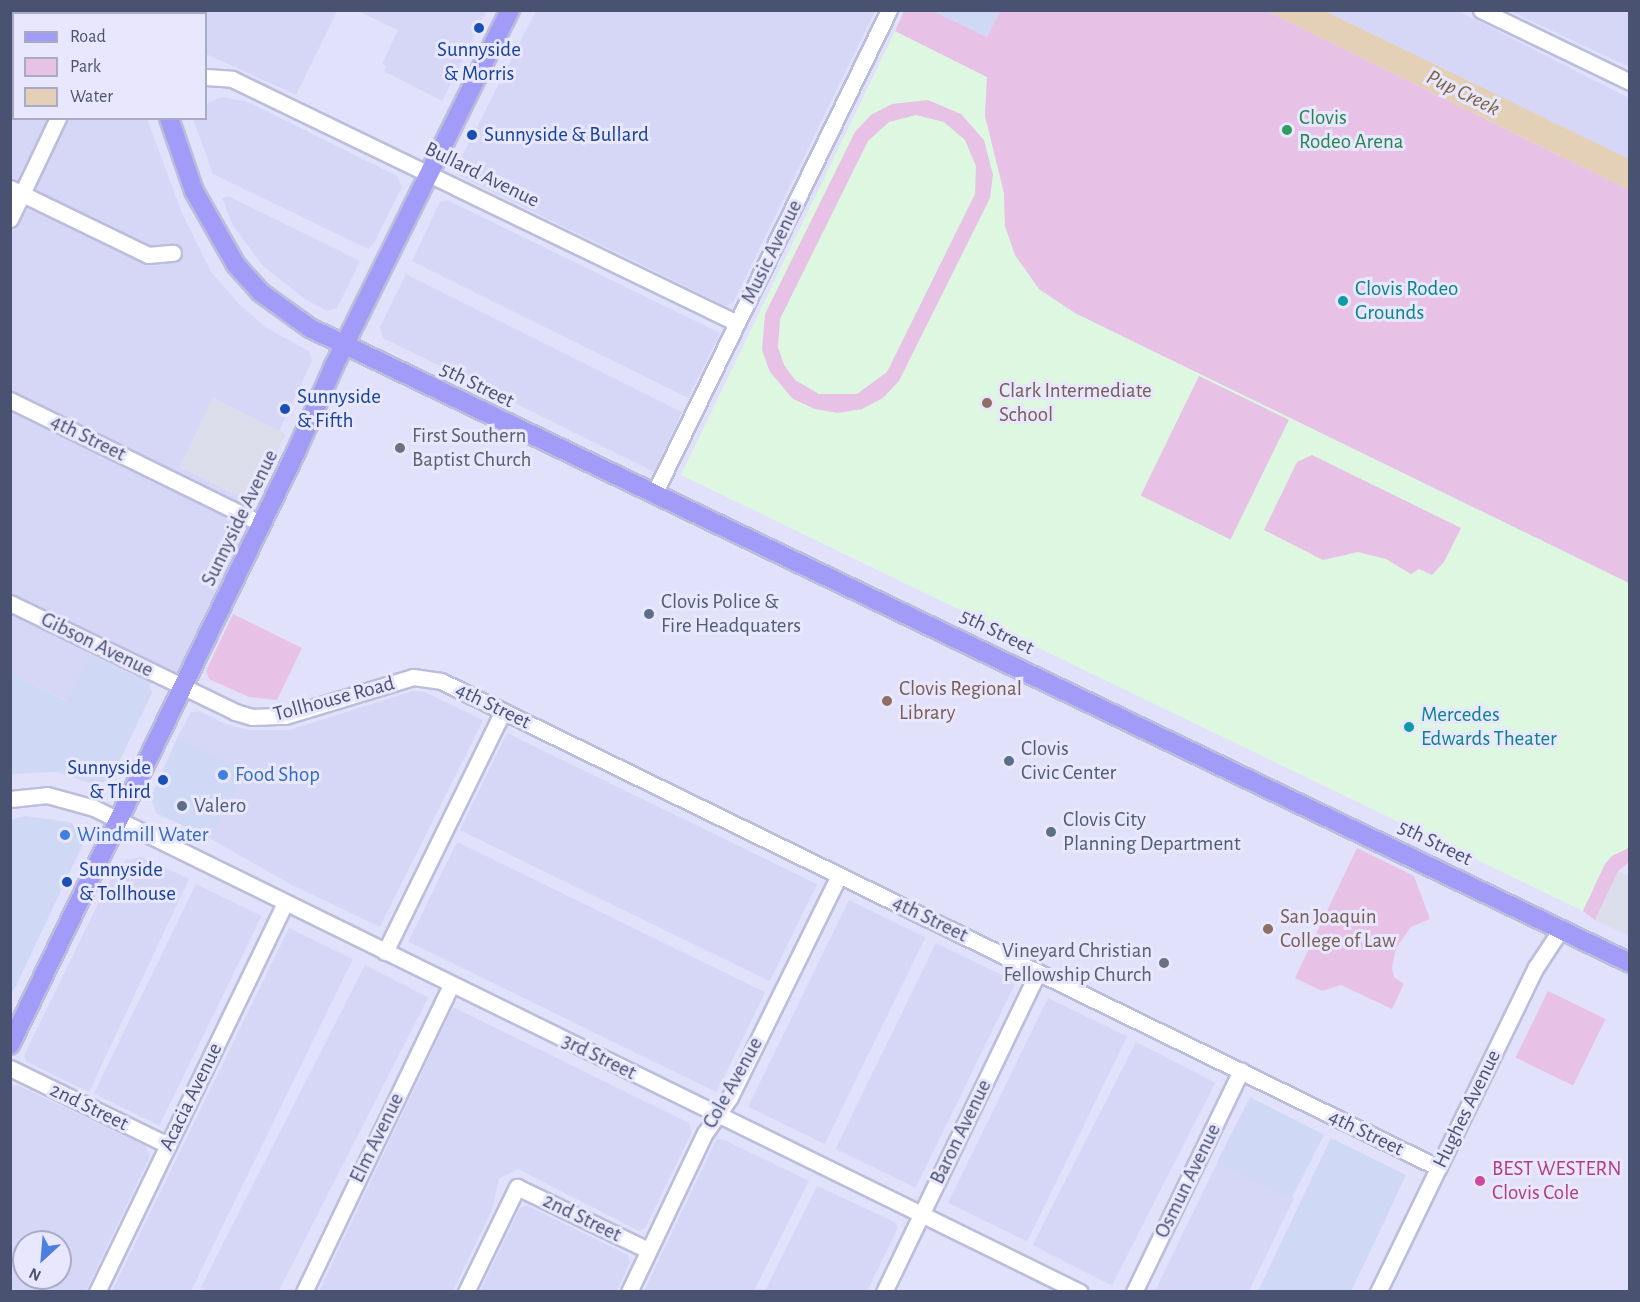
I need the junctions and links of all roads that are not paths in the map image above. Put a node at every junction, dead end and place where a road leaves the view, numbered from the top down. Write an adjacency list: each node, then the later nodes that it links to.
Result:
1 (510, 10): 8 (main road, Sunnyside Avenue)
2 (889, 10): 12 (street, Music Avenue)
3 (1481, 10): 5 (street)
4 (207, 78): 8 (street, Bullard Avenue)
5 (1629, 82)
6 (57, 120): 9 (street)
7 (170, 120): 13 (main road)
8 (430, 175): 12 (street, Bullard Avenue); 13 (main road, Sunnyside Avenue)
9 (17, 191): 10 (street); 11 (street)
10 (10, 219)
11 (173, 253)
12 (737, 323): 15 (street, Music Avenue)
13 (344, 345): 15 (main road, 5th Street); 16 (main road, Sunnyside Avenue)
14 (10, 400): 16 (street, 4th Street)
15 (654, 494): 25 (main road, 5th Street)
16 (262, 524): 19 (main road, Sunnyside Avenue)
17 (10, 603): 19 (street, Gibson Avenue)
18 (419, 676): 19 (street, Tollhouse Road); 20 (street, 4th Street)
19 (183, 686): 22 (main road, Sunnyside Avenue)
20 (503, 711): 23 (street, 4th Street); 26 (street)
21 (10, 799): 22 (street)
22 (118, 820): 24 (street, 3rd Street); 30 (main road, Sunnyside Avenue)
23 (838, 874): 28 (street, 4th Street); 33 (street, Cole Avenue)
24 (285, 903): 26 (street, 3rd Street); 34 (street, Acacia Avenue)
25 (1561, 929): 27 (main road, 5th Street); 35 (street, Hughes Avenue)
26 (385, 952): 29 (street, 3rd Street)
27 (1629, 963)
28 (1038, 972): 32 (street, 4th Street); 36 (street, Baron Avenue)
29 (451, 985): 33 (street, 3rd Street); 39 (street, Elm Avenue)
30 (10, 1045)
31 (10, 1068): 34 (street, 2nd Street)
32 (1241, 1071): 35 (street, 4th Street); 44 (street, Osmun Avenue)
33 (718, 1115): 36 (street, 3rd Street); 37 (street, Cole Avenue)
34 (168, 1146): 38 (street, Acacia Avenue)
35 (1438, 1168): 45 (street, Hughes Avenue)
36 (922, 1214): 42 (street, Baron Avenue); 43 (street, 3rd Street)
37 (648, 1250): 40 (street, 2nd Street); 41 (street, Cole Avenue)
38 (97, 1292)
39 (304, 1292)
40 (466, 1292)
41 (628, 1292)
42 (884, 1292)
43 (1080, 1292)
44 (1134, 1292)
45 (1378, 1292)

